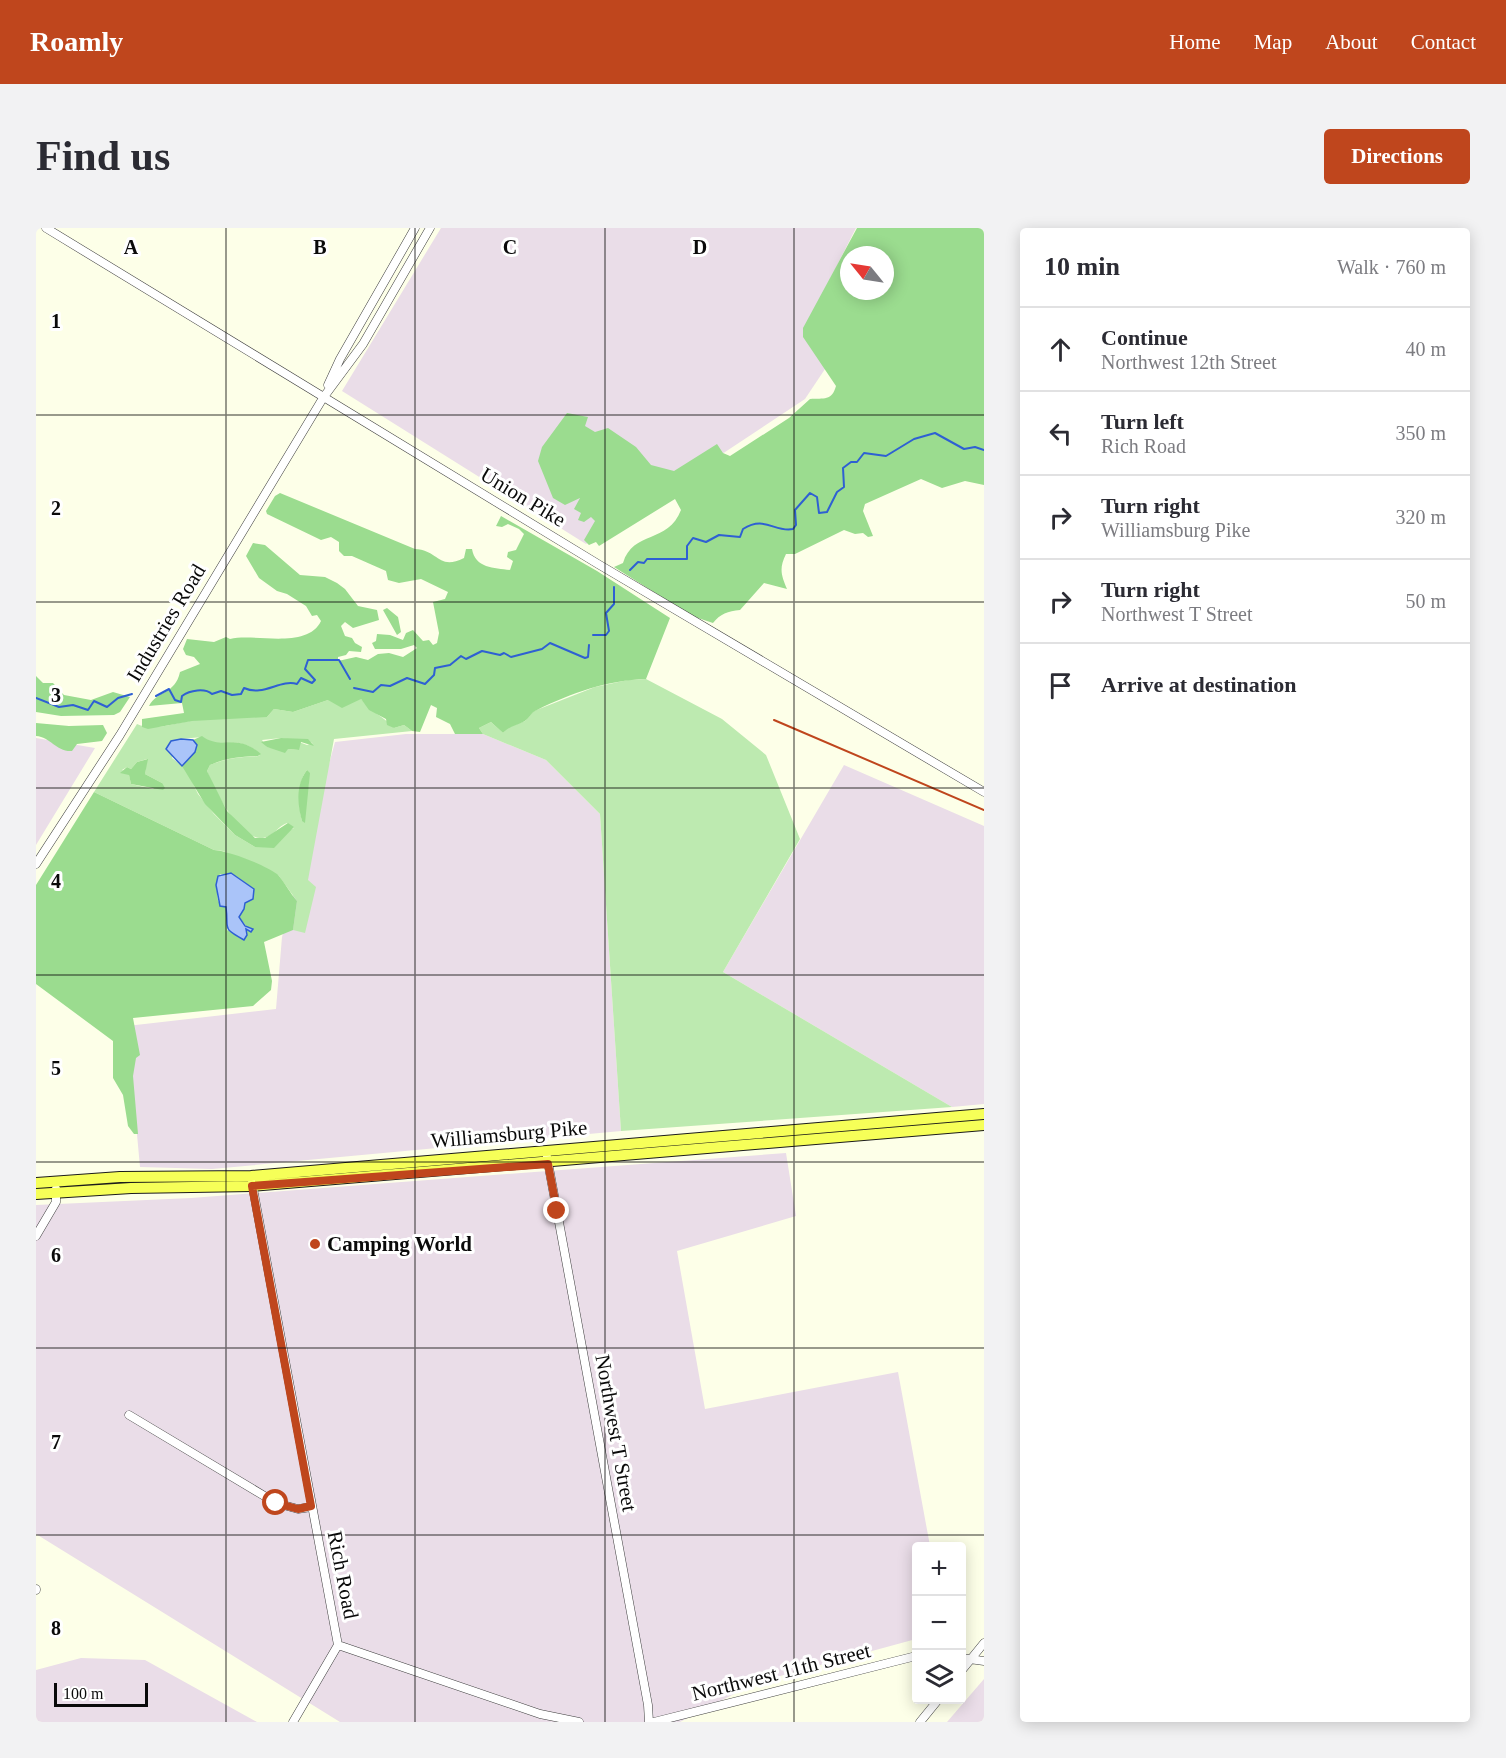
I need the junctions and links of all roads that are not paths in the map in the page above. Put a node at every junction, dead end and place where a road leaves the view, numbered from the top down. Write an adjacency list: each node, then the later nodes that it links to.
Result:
1 (46, 228): 4 (street, Union Pike)
2 (415, 228): 4 (street, Industries Road)
3 (430, 228): 4 (street, Industries Road)
4 (323, 398): 5 (street, Union Pike); 6 (street, Industries Road)
5 (984, 792)
6 (36, 864)
7 (984, 1114): 9 (main road, Williamsburg Pike)
8 (984, 1125): 10 (main road, Williamsburg Pike)
9 (546, 1150): 10 (street, Northwest T Street); 11 (main road, Williamsburg Pike)
10 (548, 1164): 11 (main road, Williamsburg Pike); 26 (street, Northwest T Street)
11 (252, 1181): 13 (main road, Williamsburg Pike); 17 (street, Rich Road)
12 (36, 1183): 13 (main road, Williamsburg Pike)
13 (56, 1187): 14 (main road, Williamsburg Pike); 15 (street)
14 (36, 1194)
15 (36, 1236)
16 (129, 1415): 17 (street)
17 (311, 1506): 19 (street, Rich Road)
18 (984, 1643): 21 (street)
19 (338, 1645): 24 (street, Rich Road); 25 (street)
20 (912, 1657): 27 (street, Northwest 11th Street)
21 (966, 1659): 22 (street)
22 (984, 1661)
23 (935, 1704): 28 (street)
24 (292, 1722)
25 (579, 1722)
26 (649, 1722)
27 (654, 1722)
28 (920, 1722)

